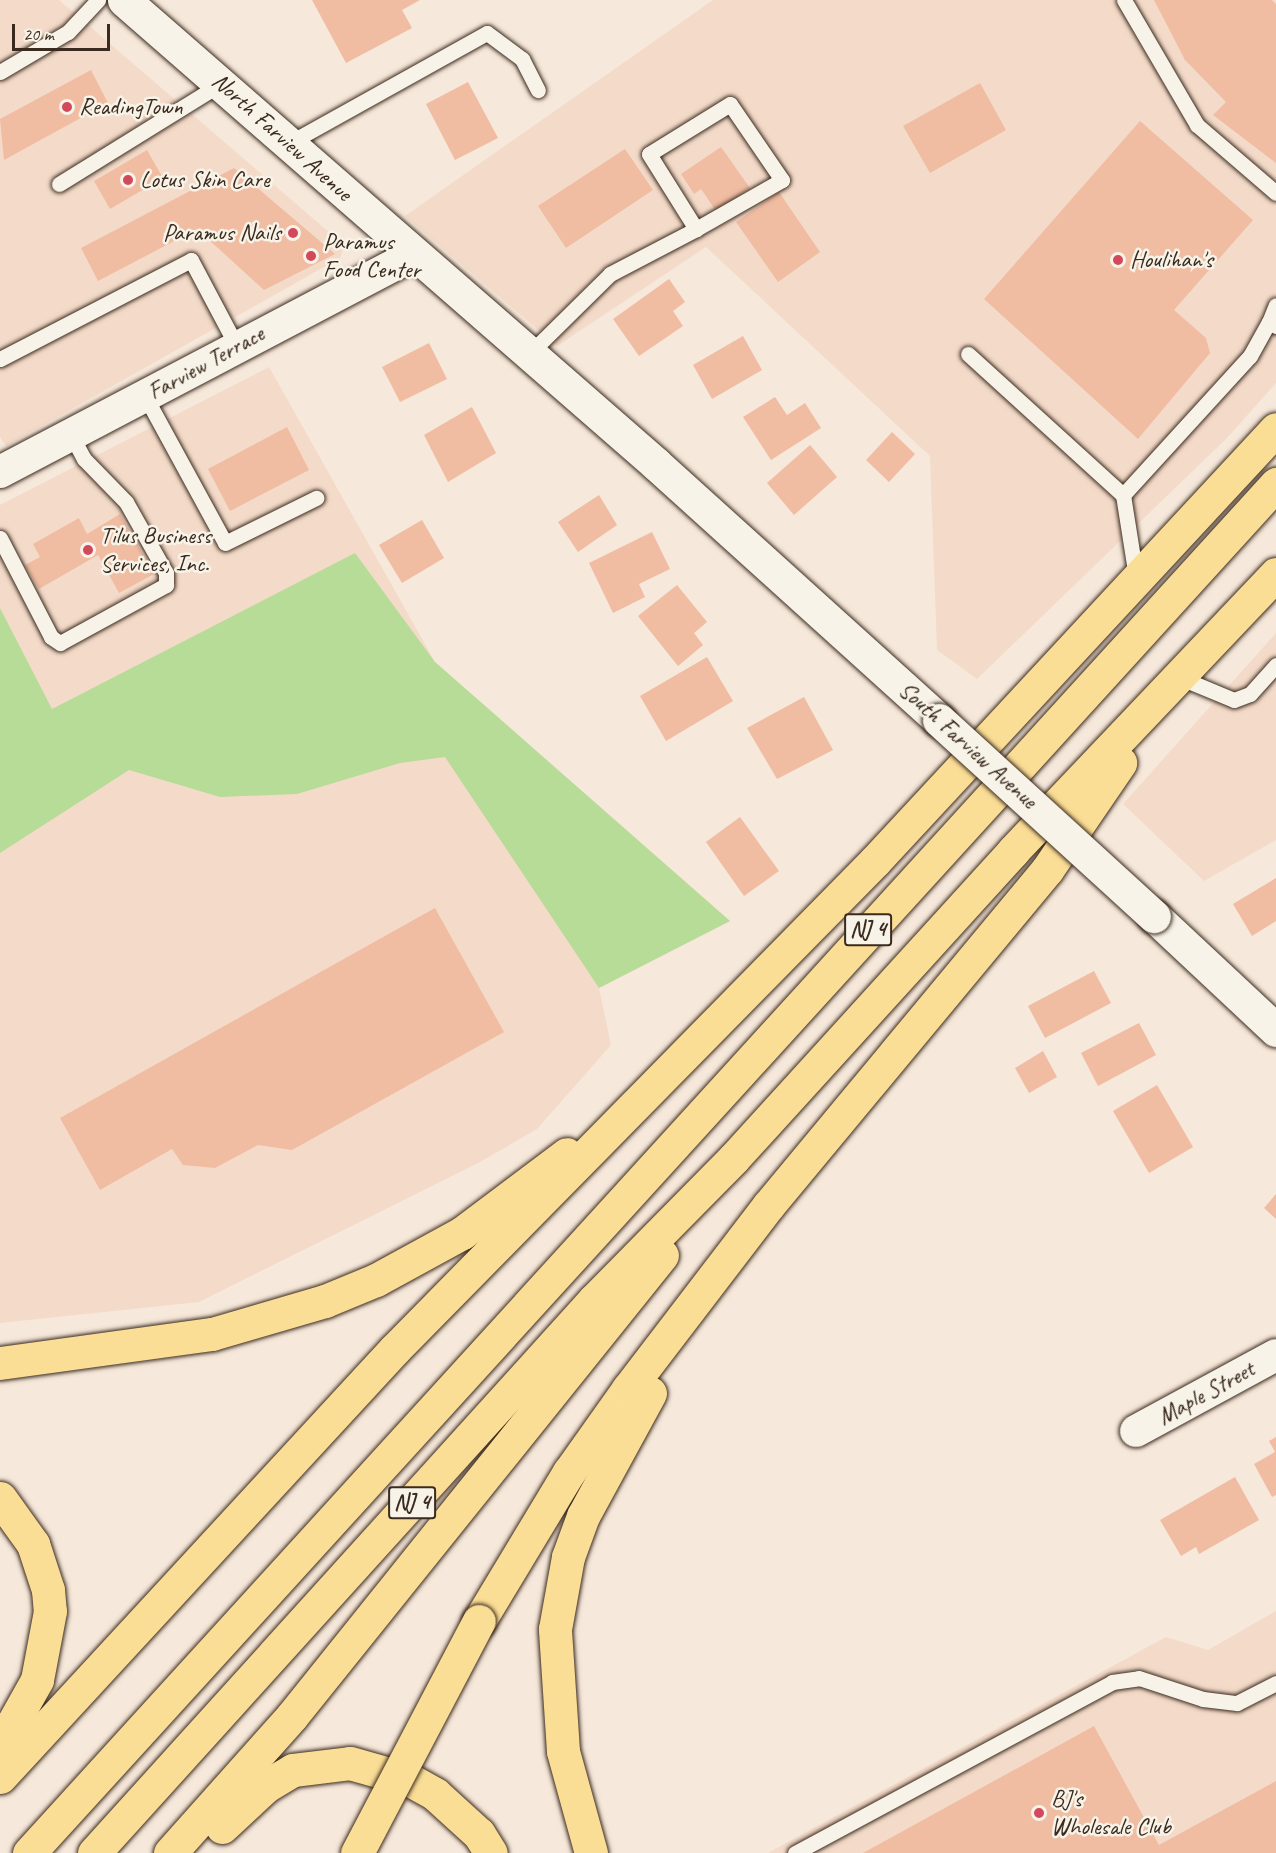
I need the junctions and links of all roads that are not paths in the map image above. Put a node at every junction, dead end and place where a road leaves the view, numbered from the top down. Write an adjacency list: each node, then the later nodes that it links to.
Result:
1 (98, 0): 4 (lane)
2 (124, 0): 5 (street, North Farview Avenue)
3 (1124, 0): 9 (lane)
4 (0, 72)
5 (222, 83): 7 (street, North Farview Avenue); 8 (lane)
6 (538, 90): 7 (lane)
7 (291, 142): 11 (street, North Farview Avenue)
8 (59, 184)
9 (1276, 193)
10 (696, 229): 10 (lane); 15 (lane)
11 (413, 255): 14 (street, Farview Terrace); 15 (street, North Farview Avenue)
12 (1276, 305): 13 (lane)
13 (1272, 324): 24 (lane)
14 (236, 345): 17 (lane); 18 (street, Farview Terrace)
15 (528, 354): 21 (street, North Farview Avenue)
16 (968, 354): 24 (lane)
17 (0, 359)
18 (145, 396): 20 (street, Farview Terrace); 25 (lane)
19 (1276, 429): 28 (highway)
20 (71, 435): 22 (street, Farview Terrace); 26 (lane)
21 (656, 464): 31 (street, South Farview Avenue, bridge)
22 (0, 472)
23 (1276, 484): 42 (highway, NJ 4)
24 (1123, 495): 28 (lane)
25 (316, 498)
26 (0, 538)
27 (1276, 574): 30 (highway, NJ 4)
28 (1136, 577): 32 (highway)
29 (1276, 665): 30 (lane)
30 (1174, 686): 33 (highway, NJ 4); 34 (highway)
31 (1276, 1030)
32 (637, 1104): 36 (highway); 41 (highway)
33 (734, 1158): 43 (highway, NJ 4); 44 (highway)
34 (768, 1206): 46 (highway, bridge); 48 (highway)
35 (1276, 1355): 37 (street, Maple Street)
36 (0, 1364)
37 (1136, 1431)
38 (0, 1498): 40 (highway)
39 (1276, 1683): 49 (lane)
40 (0, 1746)
41 (0, 1777)
42 (29, 1853)
43 (94, 1853)
44 (170, 1853)
45 (198, 1853): 47 (highway)
46 (357, 1853)
47 (490, 1853)
48 (591, 1853)
49 (795, 1853)

